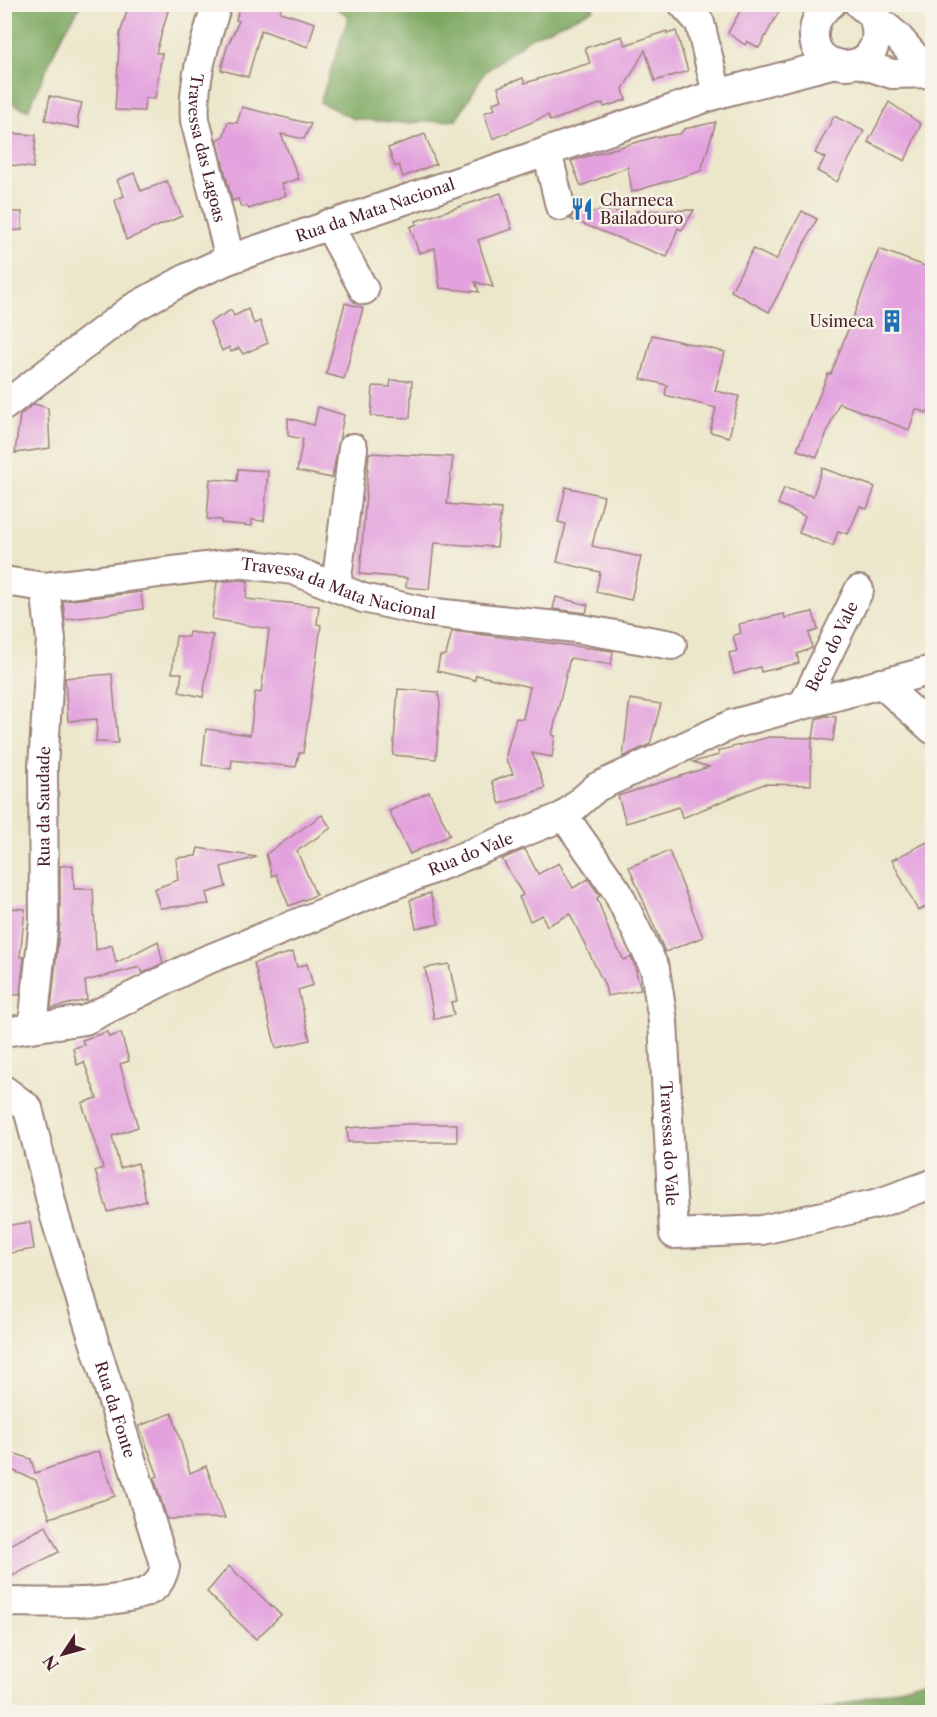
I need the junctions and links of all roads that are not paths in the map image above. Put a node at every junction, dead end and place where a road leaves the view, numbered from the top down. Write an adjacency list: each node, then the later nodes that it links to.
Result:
1 (217, 4): 12 (street, Travessa das Lagoas)
2 (683, 4): 8 (street)
3 (867, 12): 5 (street); 6 (street)
4 (821, 15): 5 (street); 7 (street)
5 (847, 63): 6 (street); 7 (street, Rua da Mata Nacional)
6 (930, 73)
7 (778, 77): 8 (street, Rua da Mata Nacional)
8 (717, 94): 9 (street, Rua da Mata Nacional)
9 (547, 151): 10 (street); 11 (street, Rua da Mata Nacional)
10 (560, 206)
11 (328, 224): 12 (street, Rua da Mata Nacional); 13 (street)
12 (230, 259): 14 (street, Rua da Mata Nacional)
13 (363, 290)
14 (4, 406)
15 (353, 448): 18 (street)
16 (4, 581): 17 (street, Travessa da Mata Nacional)
17 (45, 587): 18 (street, Travessa da Mata Nacional); 26 (street, Rua da Saudade)
18 (336, 587): 20 (street, Travessa da Mata Nacional)
19 (859, 590): 23 (street, Beco do Vale)
20 (672, 645)
21 (933, 670): 22 (street, Rua do Vale)
22 (881, 683): 23 (street, Rua do Vale); 24 (street)
23 (804, 703): 25 (street, Rua do Vale)
24 (933, 729)
25 (564, 816): 26 (street, Rua do Vale); 29 (street, Travessa do Vale)
26 (33, 1026): 27 (street, Rua do Vale)
27 (4, 1032)
28 (4, 1090): 30 (street, Rua da Fonte)
29 (933, 1184)
30 (4, 1602)

